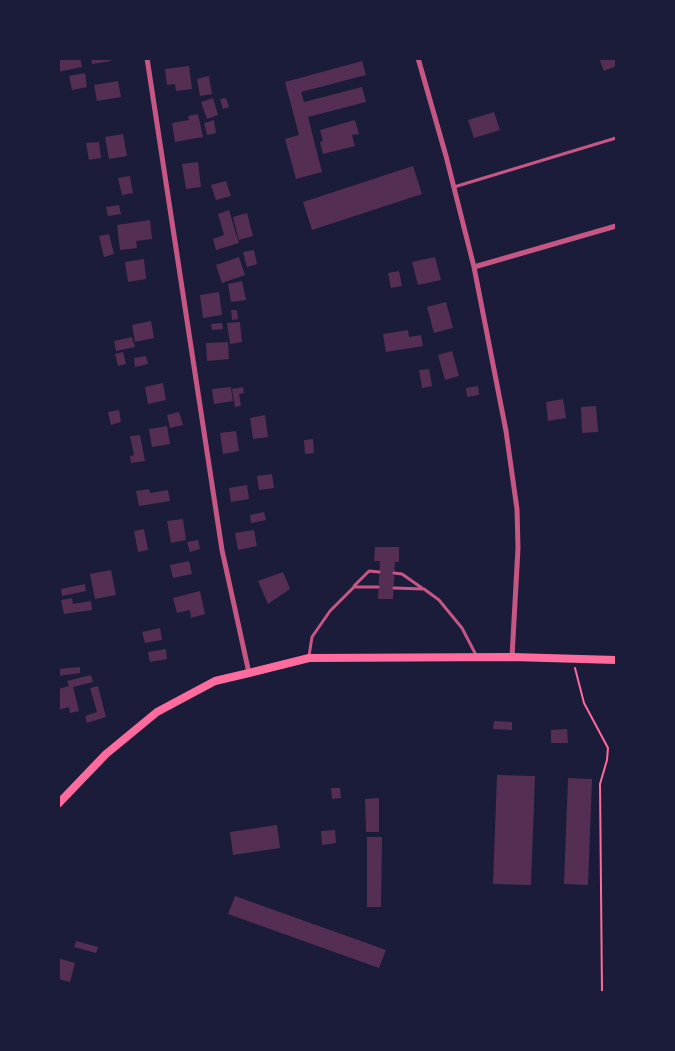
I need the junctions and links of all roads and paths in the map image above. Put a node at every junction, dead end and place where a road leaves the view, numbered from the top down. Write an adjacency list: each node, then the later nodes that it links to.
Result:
1 (147, 58): 18 (street)
2 (418, 58): 4 (street)
3 (616, 138): 4 (lane)
4 (454, 187): 6 (street)
5 (616, 226): 6 (street)
6 (474, 267): 14 (street)
7 (379, 572): 9 (lane)
8 (394, 573): 12 (lane)
9 (354, 587): 10 (lane); 15 (lane)
10 (378, 587)
11 (394, 588): 12 (lane)
12 (424, 589): 13 (lane)
13 (477, 657): 14 (main road); 15 (main road)
14 (512, 657): 16 (main road)
15 (309, 658): 18 (main road)
16 (573, 658): 17 (main road); 20 (path)
17 (616, 660)
18 (249, 673): 19 (main road)
19 (58, 804)
20 (602, 993)

